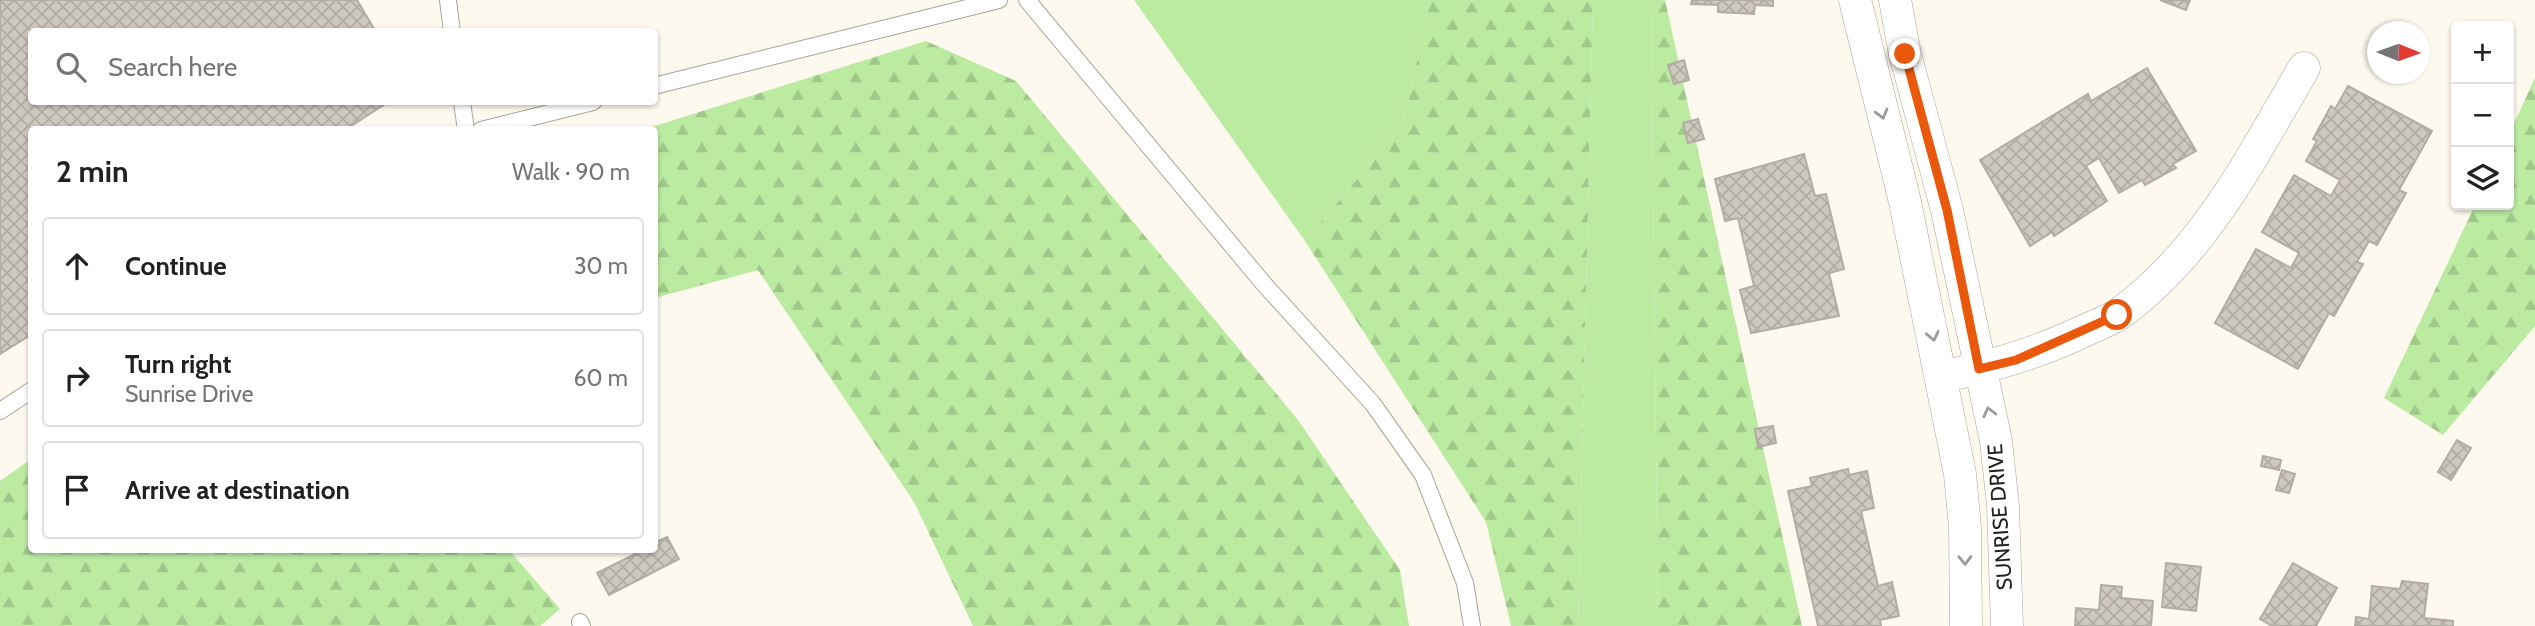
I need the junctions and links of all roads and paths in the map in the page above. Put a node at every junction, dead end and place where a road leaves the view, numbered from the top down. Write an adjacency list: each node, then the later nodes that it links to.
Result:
1 (448, 0): 6 (lane)
2 (999, 0): 10 (lane)
3 (1027, 0): 19 (lane)
4 (1855, 0): 8 (street, SUNRISE DRIVE)
5 (1895, 0): 7 (street, SUNRISE DRIVE)
6 (452, 28)
7 (1905, 54): 8 (street); 15 (street, SUNRISE DRIVE)
8 (1868, 62): 16 (street, SUNRISE DRIVE, one-way to 16)
9 (2304, 68): 15 (street)
10 (658, 85)
11 (462, 105): 13 (lane)
12 (581, 105): 14 (lane)
13 (465, 126)
14 (497, 126)
15 (1979, 369): 16 (street); 21 (street, SUNRISE DRIVE, one-way to 15)
16 (1941, 377): 20 (street, SUNRISE DRIVE, one-way to 20)
17 (28, 393): 18 (lane)
18 (0, 411)
19 (1472, 626)
20 (1966, 626)
21 (2007, 626)

